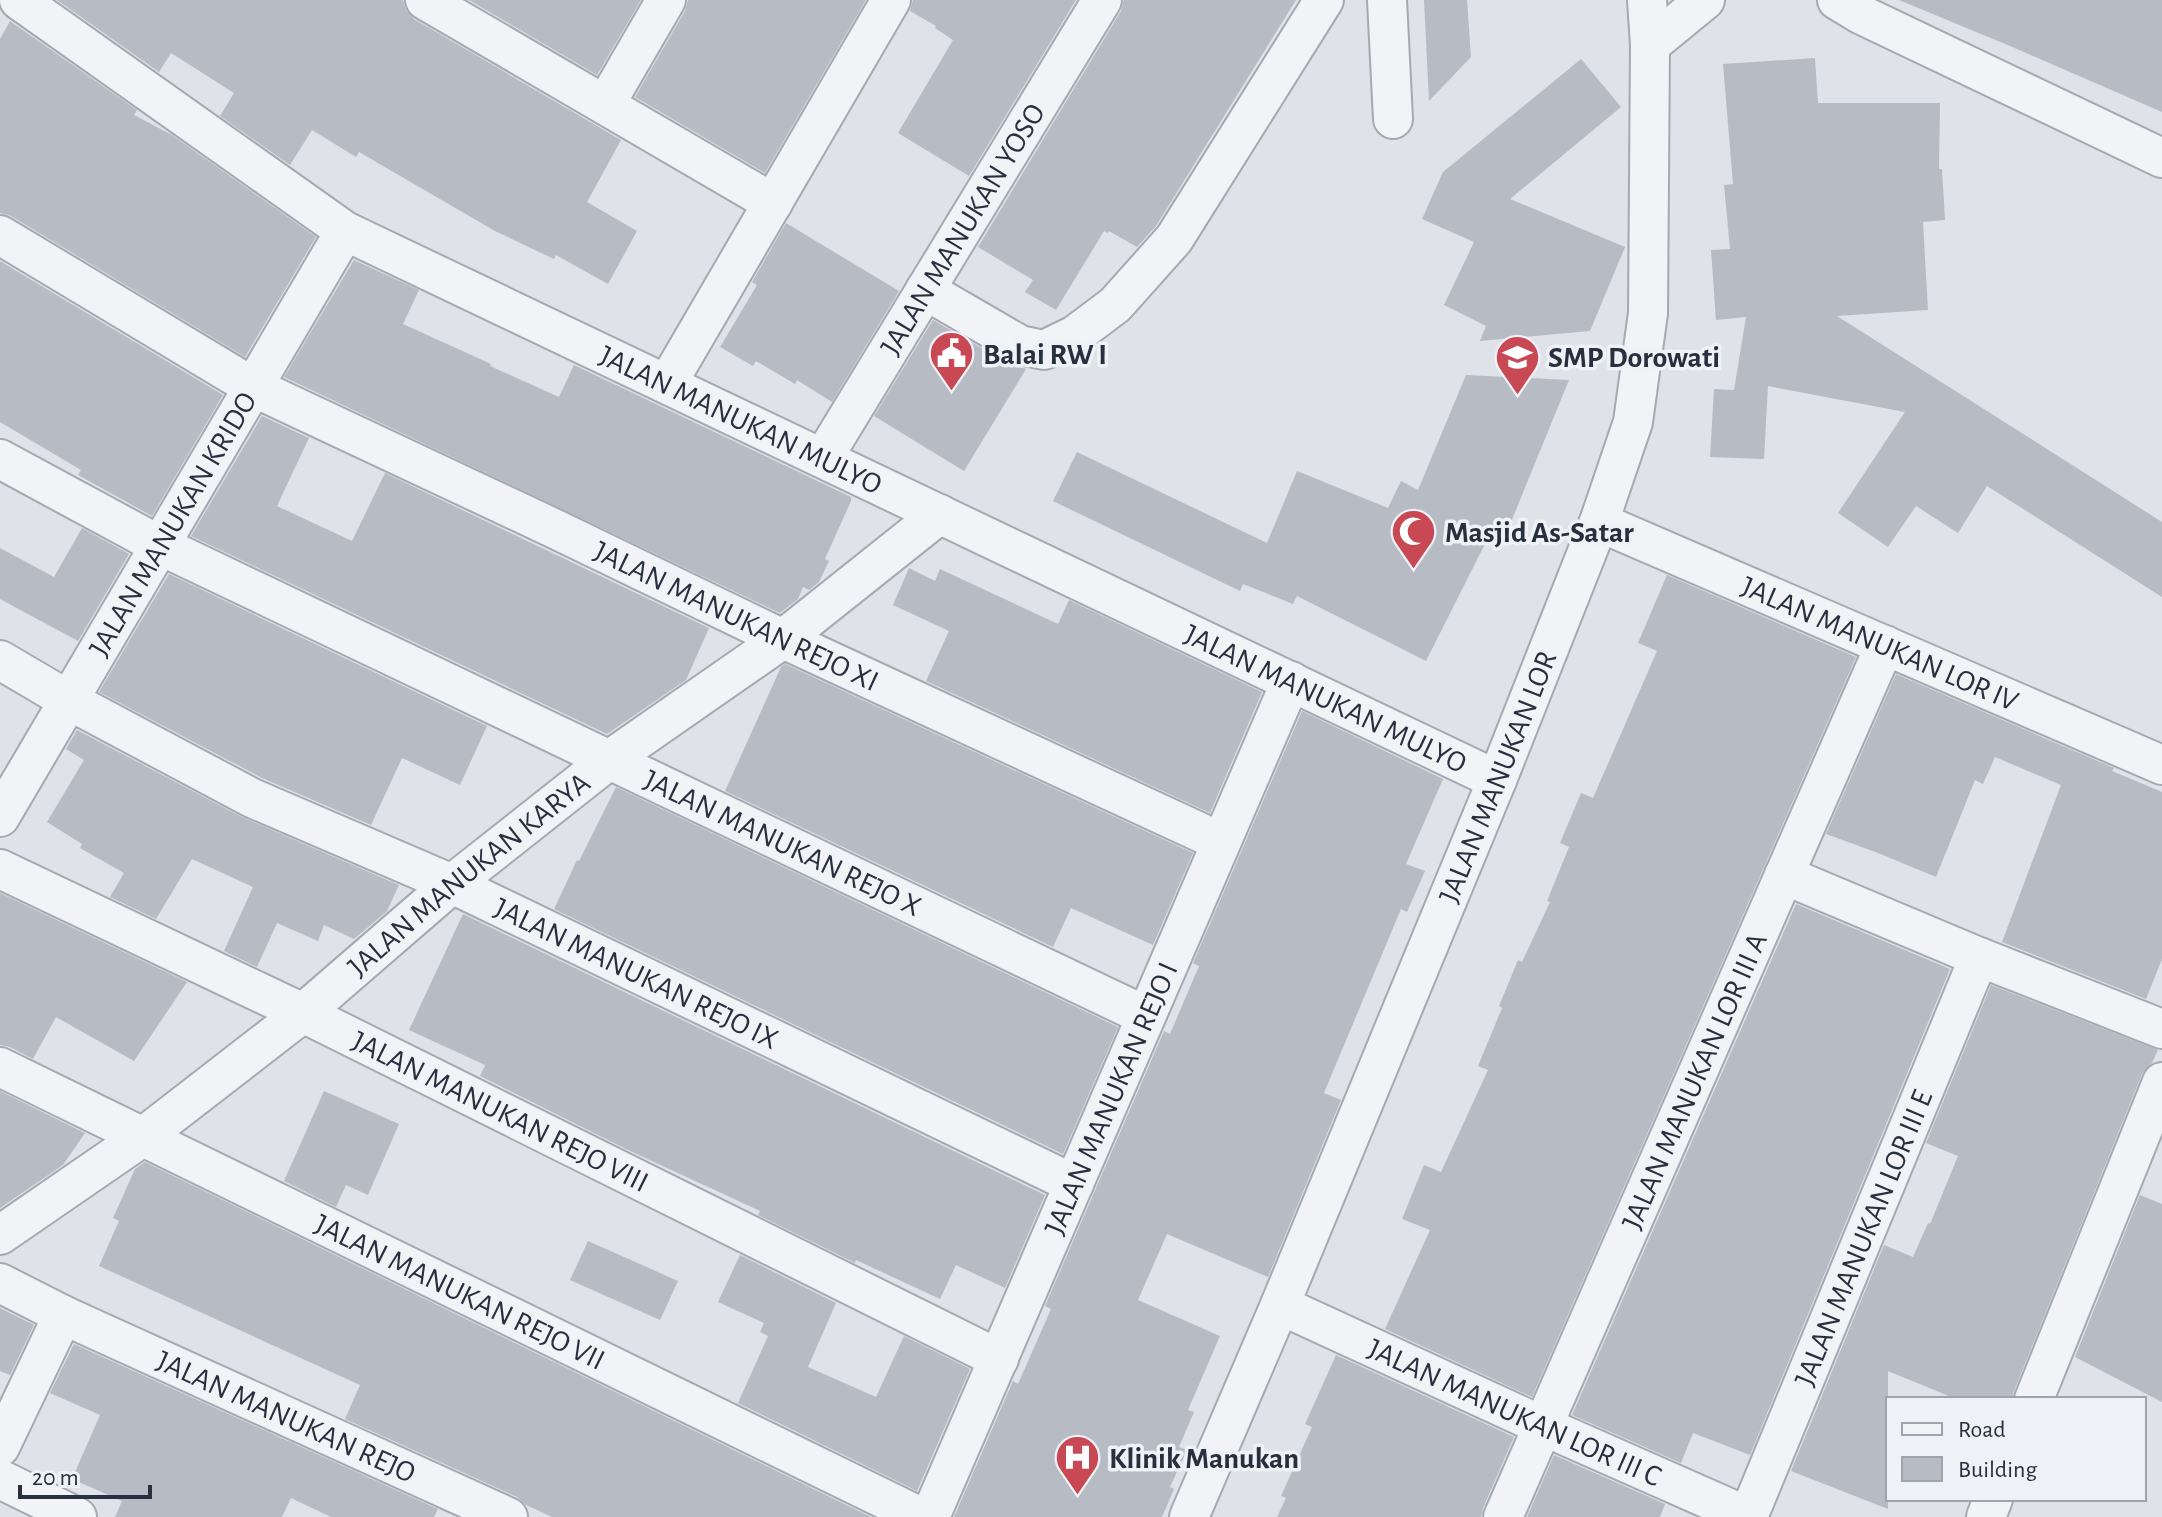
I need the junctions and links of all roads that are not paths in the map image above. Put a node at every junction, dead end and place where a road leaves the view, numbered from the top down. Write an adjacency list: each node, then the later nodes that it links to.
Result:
1 (19, 0): 16 (street, JALAN MANUKAN MULYO)
2 (666, 0): 12 (street)
3 (891, 0): 15 (street)
4 (1102, 0): 18 (street, JALAN MANUKAN YOSO)
5 (1324, 0): 18 (street)
6 (1387, 0): 13 (street)
7 (1647, 0): 11 (street, JALAN MANUKAN LOR)
8 (1705, 0): 11 (street)
9 (1837, 0): 14 (street)
10 (440, 4): 12 (street)
11 (1650, 45): 24 (street, JALAN MANUKAN LOR)
12 (605, 105): 15 (street)
13 (1393, 119)
14 (2162, 158)
15 (773, 203): 19 (street)
16 (345, 231): 19 (street, JALAN MANUKAN MULYO); 20 (street, JALAN MANUKAN KRIDO)
17 (0, 235): 20 (street, JALAN MANUKAN REJO XI)
18 (925, 290): 21 (street, JALAN MANUKAN YOSO)
19 (667, 384): 21 (street, JALAN MANUKAN MULYO)
20 (253, 387): 25 (street, JALAN MANUKAN KRIDO); 26 (street, JALAN MANUKAN REJO XI)
21 (823, 458): 23 (street, JALAN MANUKAN MULYO)
22 (7, 473): 25 (street, JALAN MANUKAN REJO X)
23 (940, 514): 26 (street, JALAN MANUKAN KARYA); 29 (street, JALAN MANUKAN MULYO)
24 (1599, 522): 27 (street, JALAN MANUKAN LOR IV); 33 (street, JALAN MANUKAN LOR)
25 (159, 545): 30 (street, JALAN MANUKAN KRIDO); 31 (street, JALAN MANUKAN REJO X)
26 (783, 639): 31 (street, JALAN MANUKAN KARYA); 35 (street, JALAN MANUKAN REJO XI)
27 (1885, 645): 32 (street, JALAN MANUKAN LOR IV); 37 (street, JALAN MANUKAN LOR III A)
28 (0, 660): 30 (street, JALAN MANUKAN REJO IX)
29 (1291, 681): 33 (street, JALAN MANUKAN MULYO); 35 (street, JALAN MANUKAN REJO I)
30 (68, 700): 34 (street, JALAN MANUKAN KRIDO); 38 (street, JALAN MANUKAN REJO IX)
31 (609, 760): 38 (street, JALAN MANUKAN KARYA); 41 (street, JALAN MANUKAN REJO X)
32 (2162, 765)
33 (1497, 780): 49 (street, JALAN MANUKAN LOR)
34 (0, 817)
35 (1221, 842): 41 (street, JALAN MANUKAN REJO I)
36 (0, 869): 40 (street, JALAN MANUKAN REJO VIII)
37 (1784, 875): 39 (street); 53 (street, JALAN MANUKAN LOR III A)
38 (452, 884): 40 (street, JALAN MANUKAN KARYA); 46 (street, JALAN MANUKAN REJO IX)
39 (1979, 957): 42 (street); 62 (street, JALAN MANUKAN LOR III E)
40 (303, 1013): 45 (street, JALAN MANUKAN KARYA); 51 (street, JALAN MANUKAN REJO VIII)
41 (1146, 1016): 46 (street, JALAN MANUKAN REJO I)
42 (2162, 1029)
43 (0, 1067): 45 (street, JALAN MANUKAN REJO VII)
44 (2162, 1082): 52 (street)
45 (144, 1136): 47 (street, JALAN MANUKAN KARYA); 58 (street, JALAN MANUKAN REJO VII)
46 (1074, 1184): 51 (street, JALAN MANUKAN REJO I)
47 (0, 1235)
48 (0, 1283): 50 (street, JALAN MANUKAN REJO)
49 (1280, 1305): 53 (street, JALAN MANUKAN LOR III C); 60 (street, JALAN MANUKAN LOR)
50 (63, 1315): 54 (street); 57 (street, JALAN MANUKAN REJO)
51 (999, 1359): 59 (street, JALAN MANUKAN REJO I)
52 (2035, 1397)
53 (1543, 1426): 61 (street, JALAN MANUKAN LOR III A); 62 (street, JALAN MANUKAN LOR III C)
54 (0, 1447)
55 (0, 1479): 56 (street)
56 (77, 1517)
57 (508, 1517)
58 (921, 1517)
59 (930, 1517)
60 (1189, 1517)
61 (1503, 1517)
62 (1749, 1517)

